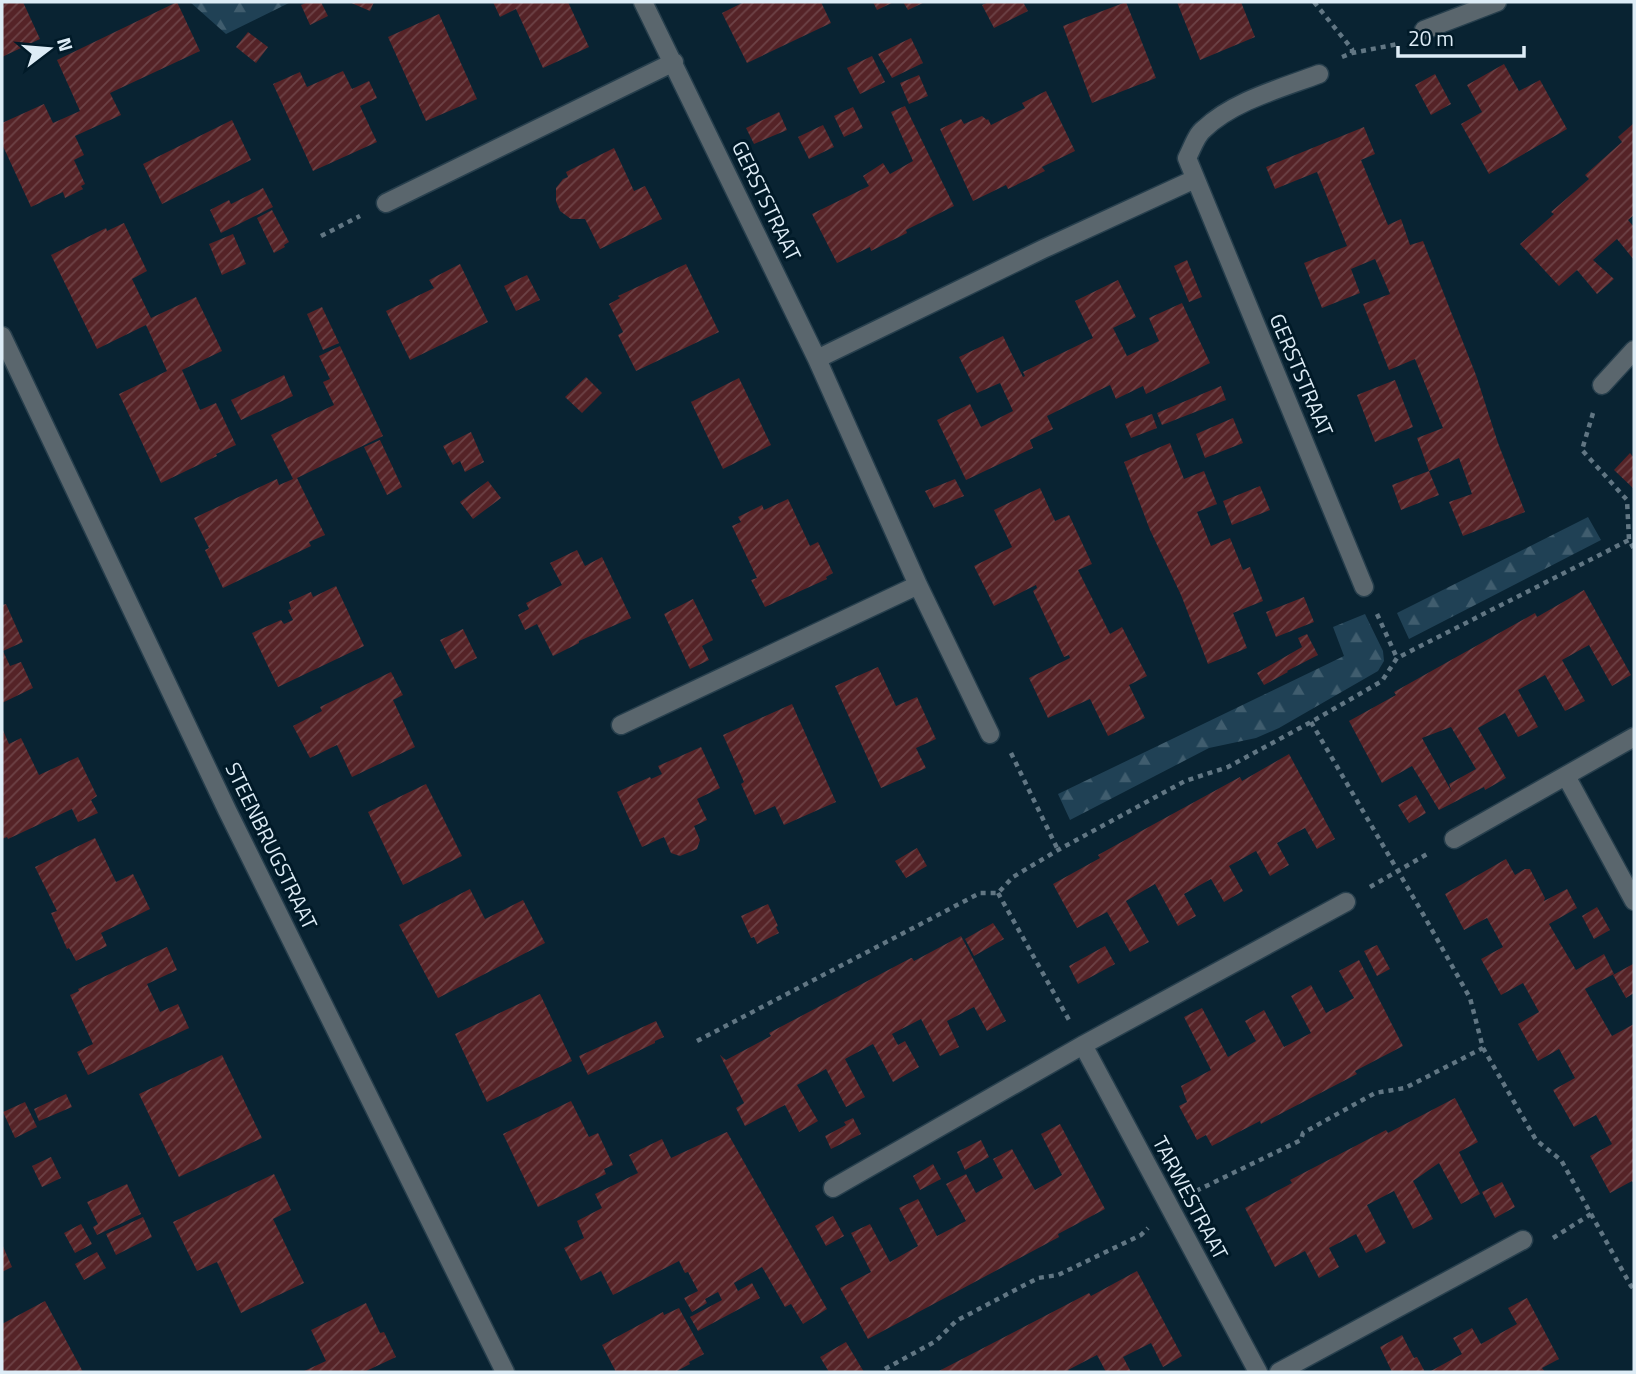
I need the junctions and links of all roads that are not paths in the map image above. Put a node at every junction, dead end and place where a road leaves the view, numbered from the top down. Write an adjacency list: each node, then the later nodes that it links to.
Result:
1 (643, 2): 4 (street, GERSTSTRAAT)
2 (1497, 2): 3 (street)
3 (1424, 30)
4 (674, 62): 7 (street); 10 (street, GERSTSTRAAT)
5 (1319, 74): 6 (street, GERSTSTRAAT)
6 (1195, 179): 10 (street); 13 (street, GERSTSTRAAT)
7 (386, 203)
8 (2, 336): 24 (street, STEENBRUGSTRAAT)
9 (1634, 350): 11 (street)
10 (817, 359): 12 (street, GERSTSTRAAT)
11 (1602, 385)
12 (918, 584): 14 (street); 15 (street, GERSTSTRAAT)
13 (1364, 587)
14 (621, 725)
15 (990, 734)
16 (1634, 737): 17 (street)
17 (1566, 776): 18 (street); 19 (street)
18 (1454, 839)
19 (1634, 901)
20 (1346, 902): 21 (street)
21 (1083, 1045): 22 (street); 25 (street, TARWESTRAAT)
22 (833, 1188)
23 (1523, 1240): 26 (street)
24 (505, 1372)
25 (1258, 1372)
26 (1279, 1372)

